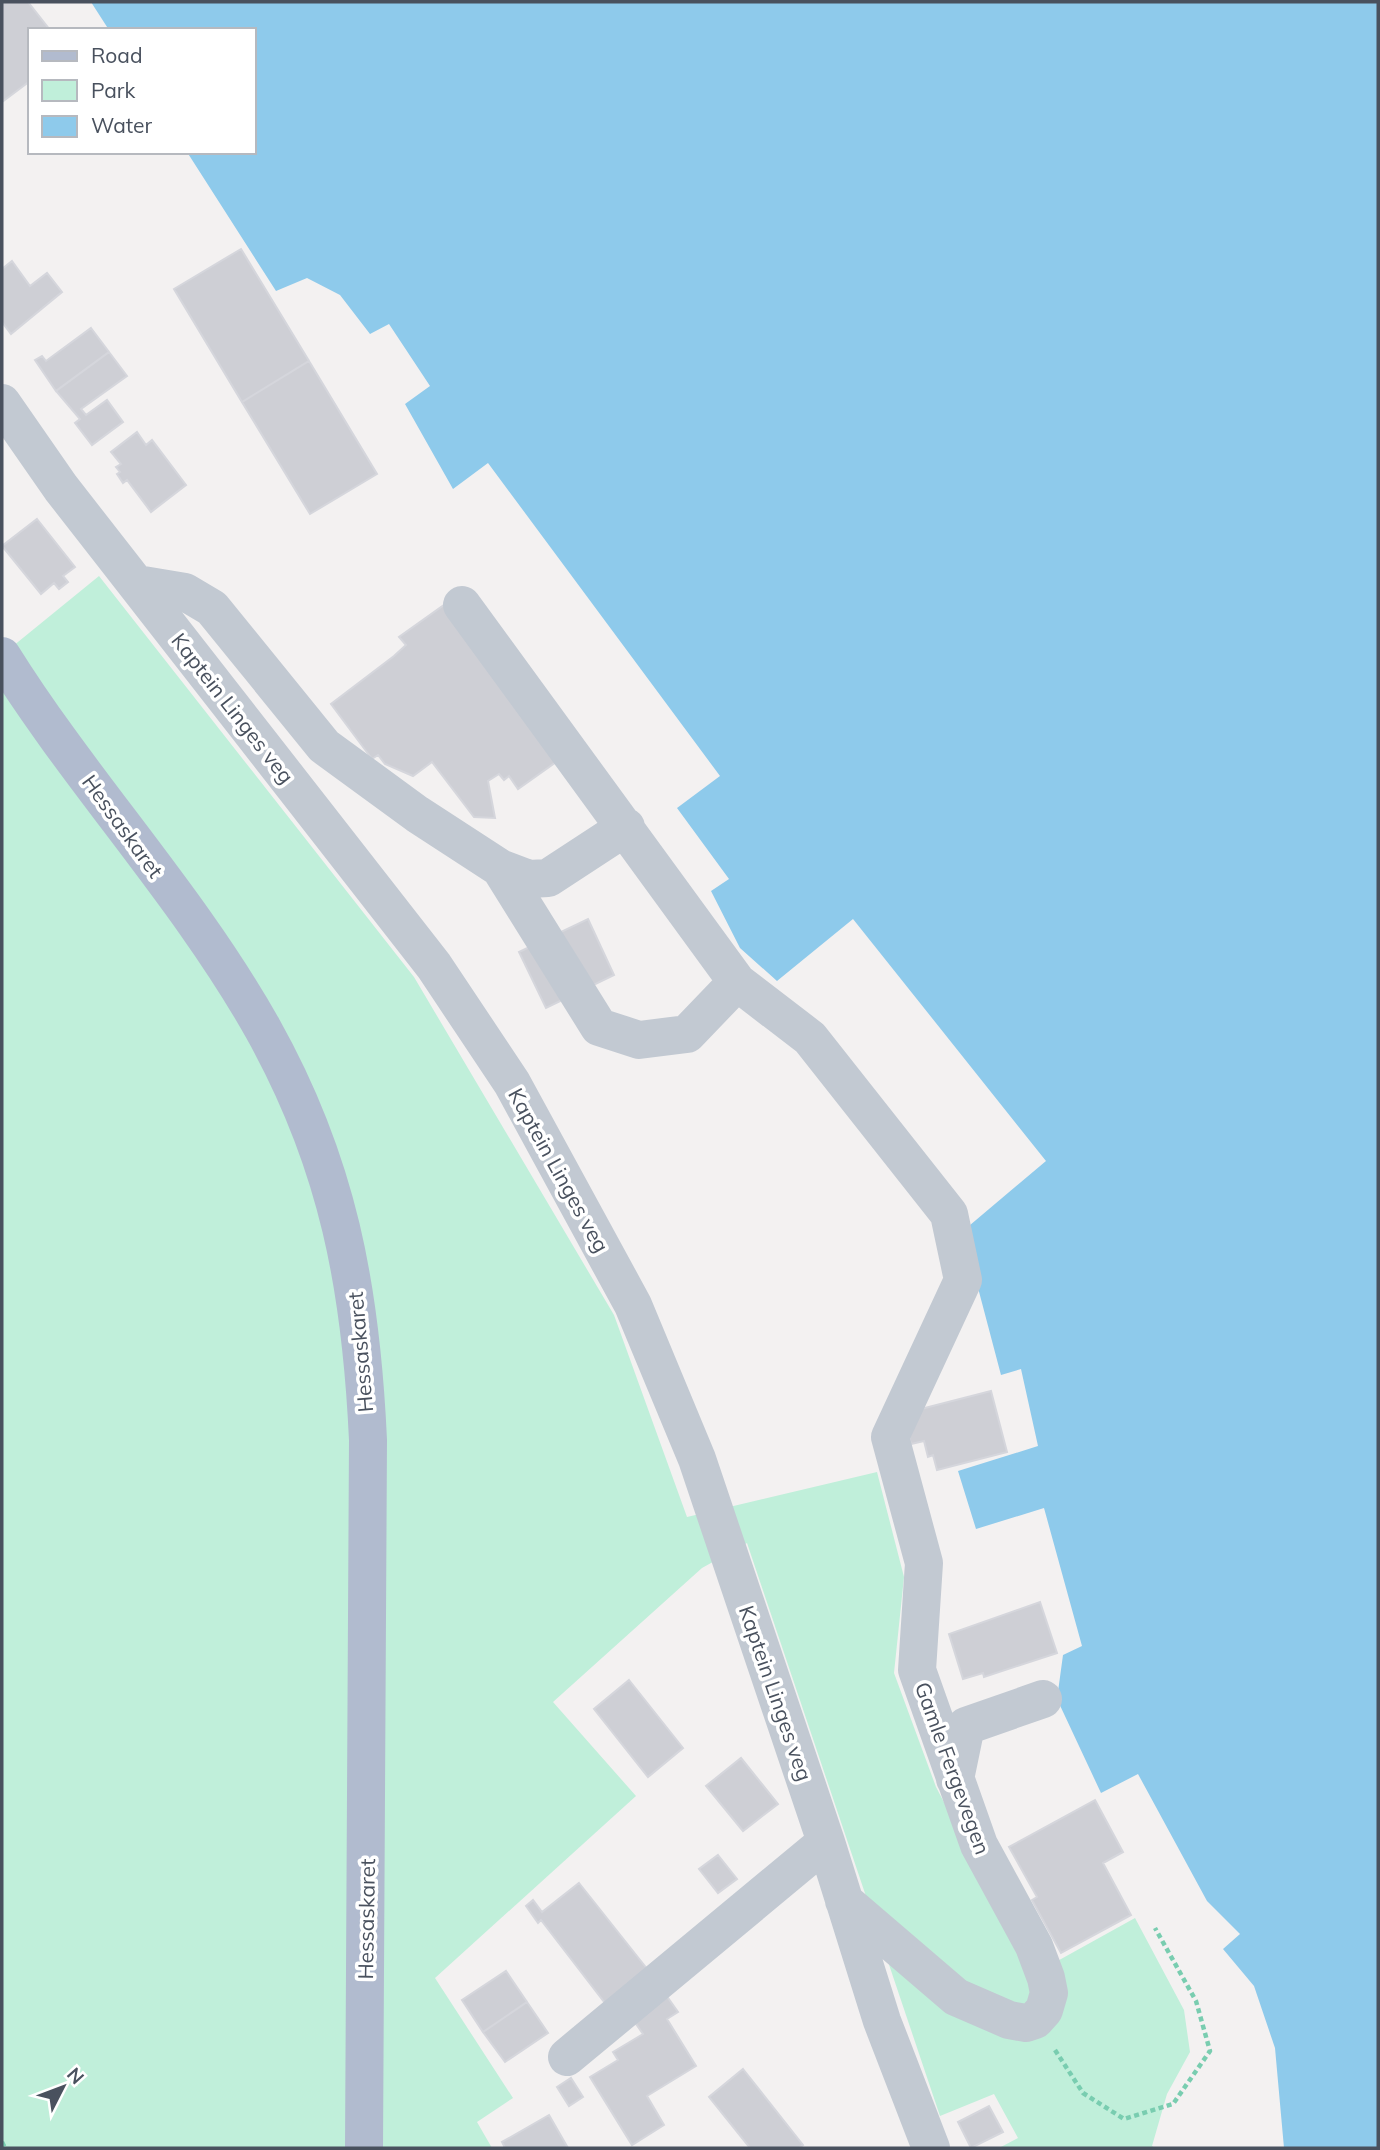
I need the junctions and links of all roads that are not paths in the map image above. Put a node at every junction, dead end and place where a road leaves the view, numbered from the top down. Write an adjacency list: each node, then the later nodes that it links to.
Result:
1 (2, 403): 2 (street, Kaptein Linges veg)
2 (137, 583): 6 (street, Kaptein Linges veg); 10 (street, Kaptein Linges veg)
3 (462, 605): 5 (street)
4 (2, 656): 14 (main road, Hessaskaret)
5 (626, 827): 6 (street, Kaptein Linges veg); 7 (street)
6 (500, 868): 7 (street)
7 (737, 982): 9 (street, Gamle Fergevegen)
8 (1043, 1699): 9 (street)
9 (955, 1779): 11 (street, Gamle Fergevegen)
10 (826, 1842): 11 (street, Kaptein Linges veg); 12 (street)
11 (844, 1901): 13 (street, Kaptein Linges veg)
12 (567, 2057)
13 (924, 2145)
14 (364, 2148)

